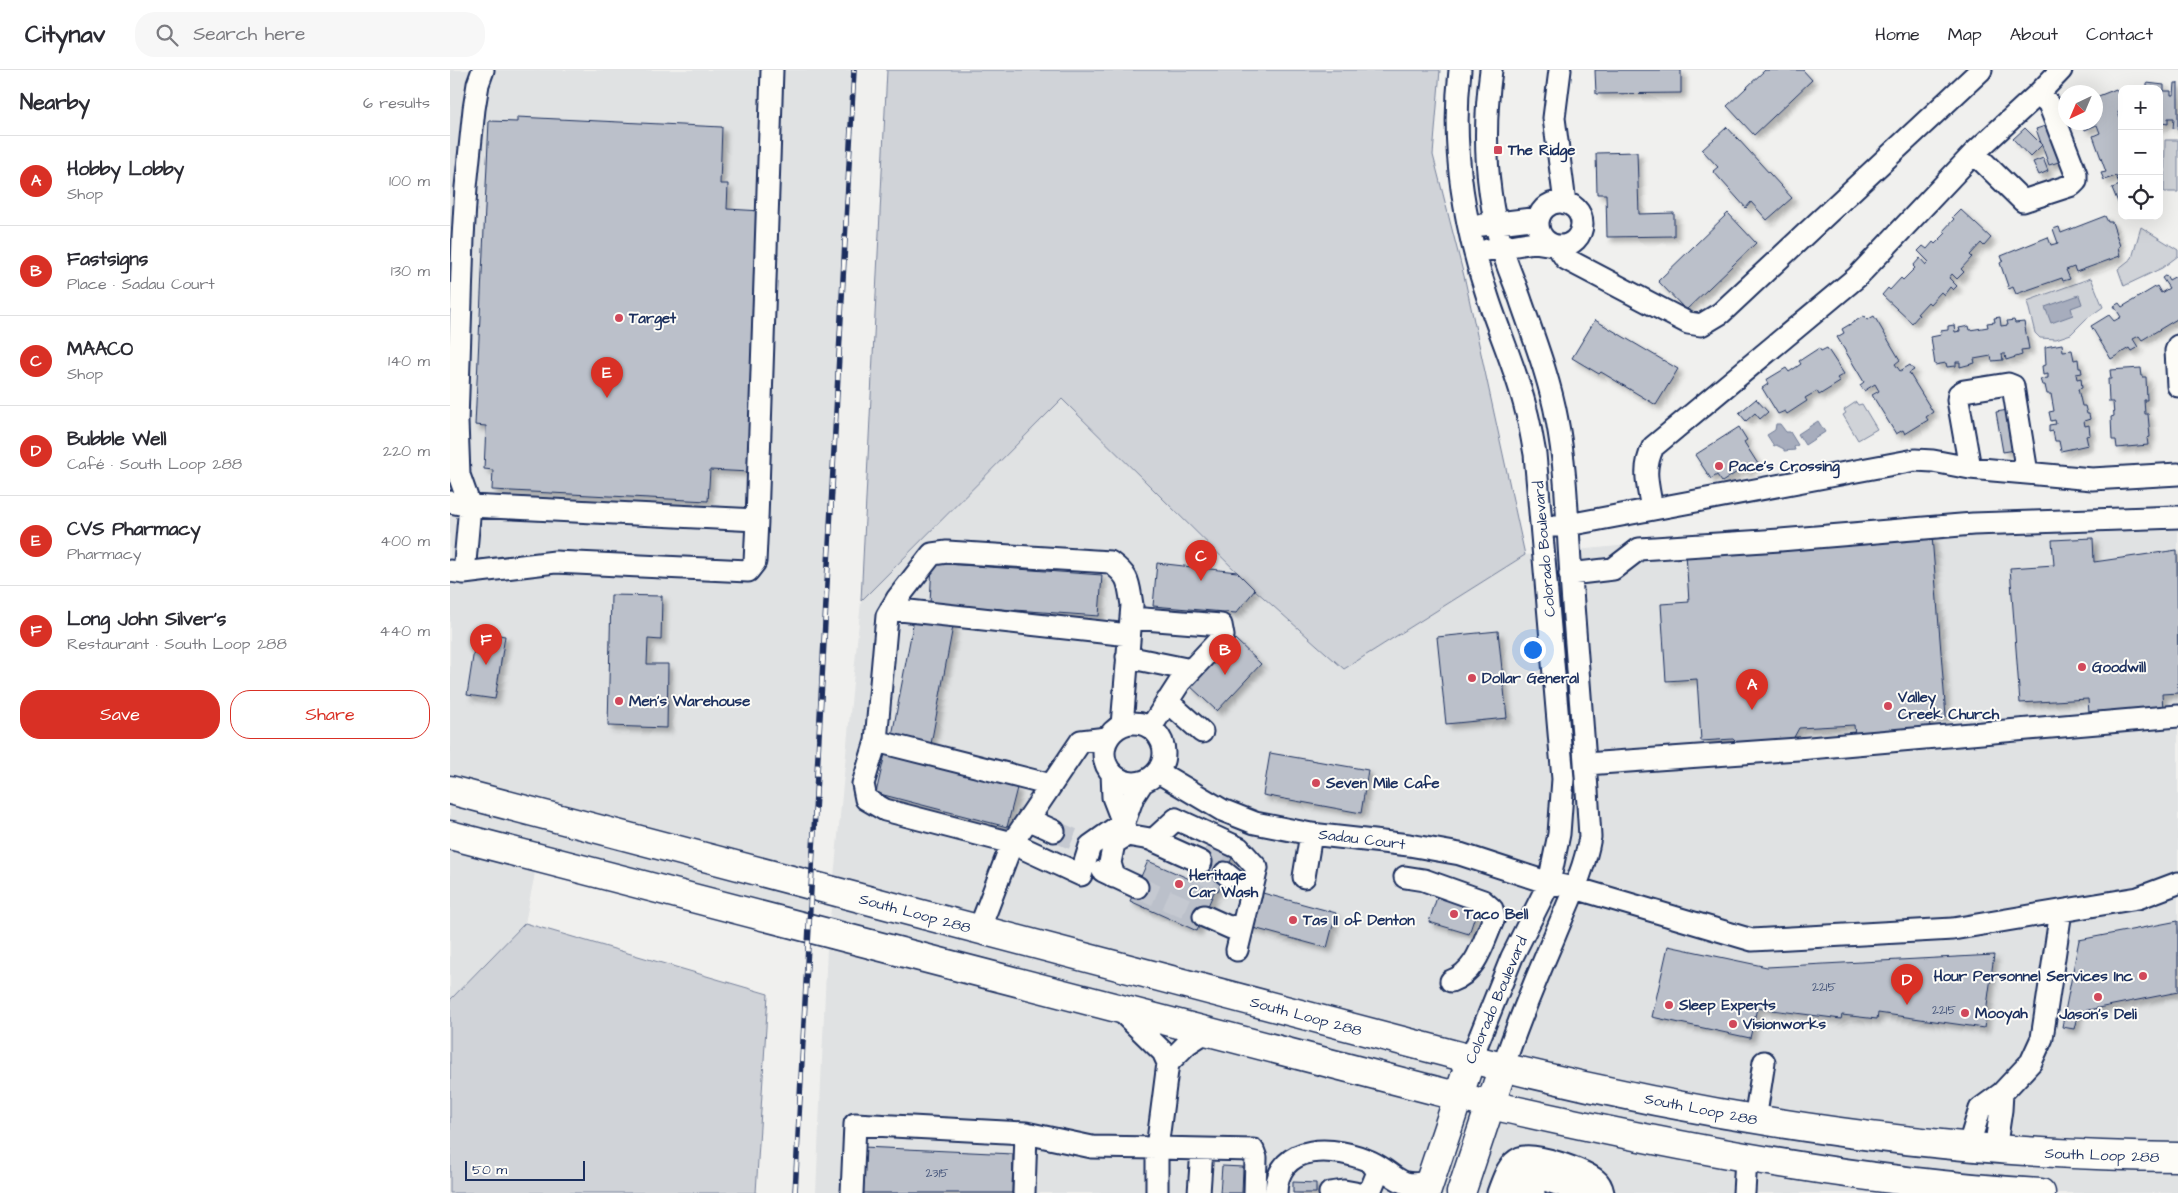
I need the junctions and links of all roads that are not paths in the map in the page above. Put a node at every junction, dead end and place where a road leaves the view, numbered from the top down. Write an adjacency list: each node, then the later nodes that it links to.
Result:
1 (483, 70): 22 (street)
2 (772, 70): 25 (street)
3 (1460, 70): 13 (street, Colorado Boulevard)
4 (1490, 70): 12 (street, Colorado Boulevard)
5 (1560, 70): 10 (street)
6 (1981, 70): 14 (street)
7 (2061, 70): 8 (street)
8 (2040, 93): 9 (street); 9 (street)
9 (1974, 153): 23 (street)
10 (1566, 203): 11 (street); 14 (street)
11 (1539, 218): 12 (street); 14 (street)
12 (1495, 223): 13 (street); 15 (street, Colorado Boulevard)
13 (1469, 227): 16 (street, Colorado Boulevard)
14 (1555, 245): 15 (street)
15 (1501, 248): 16 (street); 26 (street, Colorado Boulevard)
16 (1475, 252): 27 (street, Colorado Boulevard)
17 (2178, 346): 18 (street)
18 (2178, 386)
19 (1970, 468): 20 (street); 20 (street); 23 (street)
20 (2027, 473): 21 (street)
21 (2178, 474)
22 (460, 504): 25 (street); 28 (street)
23 (1652, 509): 26 (street)
24 (2178, 517): 29 (street)
25 (757, 520): 28 (street)
26 (1568, 525): 27 (street); 29 (street, Colorado Boulevard)
27 (1542, 527): 56 (street, Colorado Boulevard)
28 (457, 572)
29 (1570, 574): 40 (street, Colorado Boulevard)
30 (891, 609): 31 (street); 31 (street); 39 (street)
31 (1130, 626): 32 (street); 33 (street)
32 (1127, 657): 33 (street); 37 (street)
33 (1191, 670): 34 (street)
34 (1167, 701): 36 (street); 38 (street)
35 (2178, 716): 40 (street)
36 (1150, 727): 37 (street); 42 (street)
37 (1114, 731): 41 (street); 43 (street)
38 (1202, 732)
39 (876, 741): 43 (street); 50 (street)
40 (1586, 764): 59 (street, Colorado Boulevard)
41 (1112, 773): 42 (street); 46 (street)
42 (1150, 777): 46 (street); 47 (street, Sadau Court)
43 (1051, 785): 45 (street)
44 (450, 790): 63 (main road, South Loop 288)
45 (1028, 819): 50 (street); 51 (street)
46 (1126, 828): 49 (street); 51 (street); 53 (street)
47 (1311, 834): 55 (street); 56 (street, Sadau Court)
48 (450, 835): 66 (main road)
49 (1153, 840): 52 (street); 62 (street)
50 (1012, 843): 51 (street); 63 (street)
51 (1076, 845): 53 (street)
52 (1202, 858)
53 (1114, 877): 58 (street)
54 (1405, 877): 65 (street)
55 (1304, 878)
56 (1549, 883): 59 (street, Sadau Court); 68 (street, Colorado Boulevard)
57 (2178, 883): 60 (street, Sadau Court)
58 (1137, 887)
59 (1575, 888): 60 (street, Sadau Court); 71 (street, Colorado Boulevard)
60 (2061, 911): 72 (street)
61 (1204, 916): 62 (street)
62 (1244, 923): 64 (street)
63 (979, 930): 68 (main road, South Loop 288)
64 (1237, 950)
65 (1450, 981)
66 (1119, 1008): 67 (main road); 70 (street)
67 (1207, 1031): 70 (street); 73 (main road)
68 (1471, 1059): 71 (main road, South Loop 288); 73 (main road, Colorado Boulevard)
69 (1764, 1062): 75 (street)
70 (1168, 1063): 77 (street)
71 (1502, 1067): 74 (main road, Colorado Boulevard); 75 (main road, South Loop 288)
72 (2002, 1094): 78 (street); 81 (street)
73 (1458, 1096): 74 (main road); 85 (main road, Colorado Boulevard)
74 (1491, 1105): 82 (main road); 101 (main road, Colorado Boulevard)
75 (1755, 1120): 78 (main road, South Loop 288)
76 (1026, 1133): 77 (street); 89 (street); 90 (street)
77 (1157, 1148): 79 (street); 91 (street)
78 (1968, 1148): 81 (main road, South Loop 288); 87 (main road)
79 (1198, 1149): 80 (street); 92 (street); 93 (street)
80 (1249, 1150): 94 (street); 95 (street)
81 (1995, 1150): 83 (main road, South Loop 288); 88 (main road)
82 (1746, 1158): 87 (main road); 106 (street)
83 (2178, 1158)
84 (1371, 1162): 85 (street); 96 (street); 97 (street); 100 (street)
85 (1428, 1187)
86 (1501, 1188): 102 (street); 103 (street); 104 (street); 105 (street)
87 (1964, 1190): 88 (main road)
88 (1991, 1192): 107 (main road)
89 (852, 1193)
90 (1024, 1193)
91 (1157, 1193)
92 (1192, 1193)
93 (1199, 1193)
94 (1247, 1193)
95 (1255, 1193)
96 (1276, 1193)
97 (1286, 1193)
98 (1330, 1193): 99 (street)
99 (1355, 1193)
100 (1364, 1193)
101 (1461, 1193)
102 (1534, 1193)
103 (1558, 1193)
104 (1583, 1193)
105 (1602, 1193)
106 (1744, 1193)
107 (2041, 1193)

